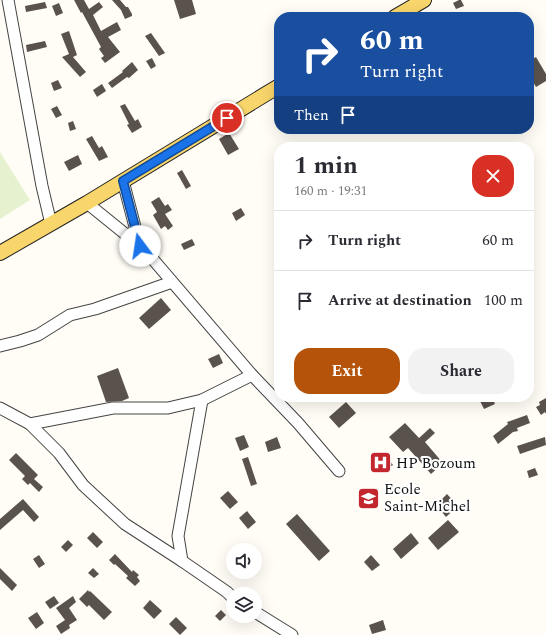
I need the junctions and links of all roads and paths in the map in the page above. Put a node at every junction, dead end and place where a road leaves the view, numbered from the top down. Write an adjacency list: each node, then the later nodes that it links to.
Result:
1 (8, 0): 7 (street)
2 (424, 0): 3 (main road)
3 (404, 12)
4 (274, 89): 5 (main road)
5 (123, 181): 6 (main road); 8 (street)
6 (87, 203): 7 (main road); 8 (street)
7 (51, 224): 9 (main road)
8 (140, 246): 10 (street)
9 (0, 253)
10 (172, 282): 11 (street); 12 (street)
11 (0, 346)
12 (252, 375): 13 (street); 14 (street)
13 (274, 398)
14 (202, 400): 17 (street); 19 (street)
15 (278, 402): 18 (street)
16 (0, 408): 17 (street)
17 (30, 424): 19 (street)
18 (339, 471)
19 (182, 561): 20 (street)
20 (226, 591)
21 (262, 616): 22 (street)
22 (292, 635)

